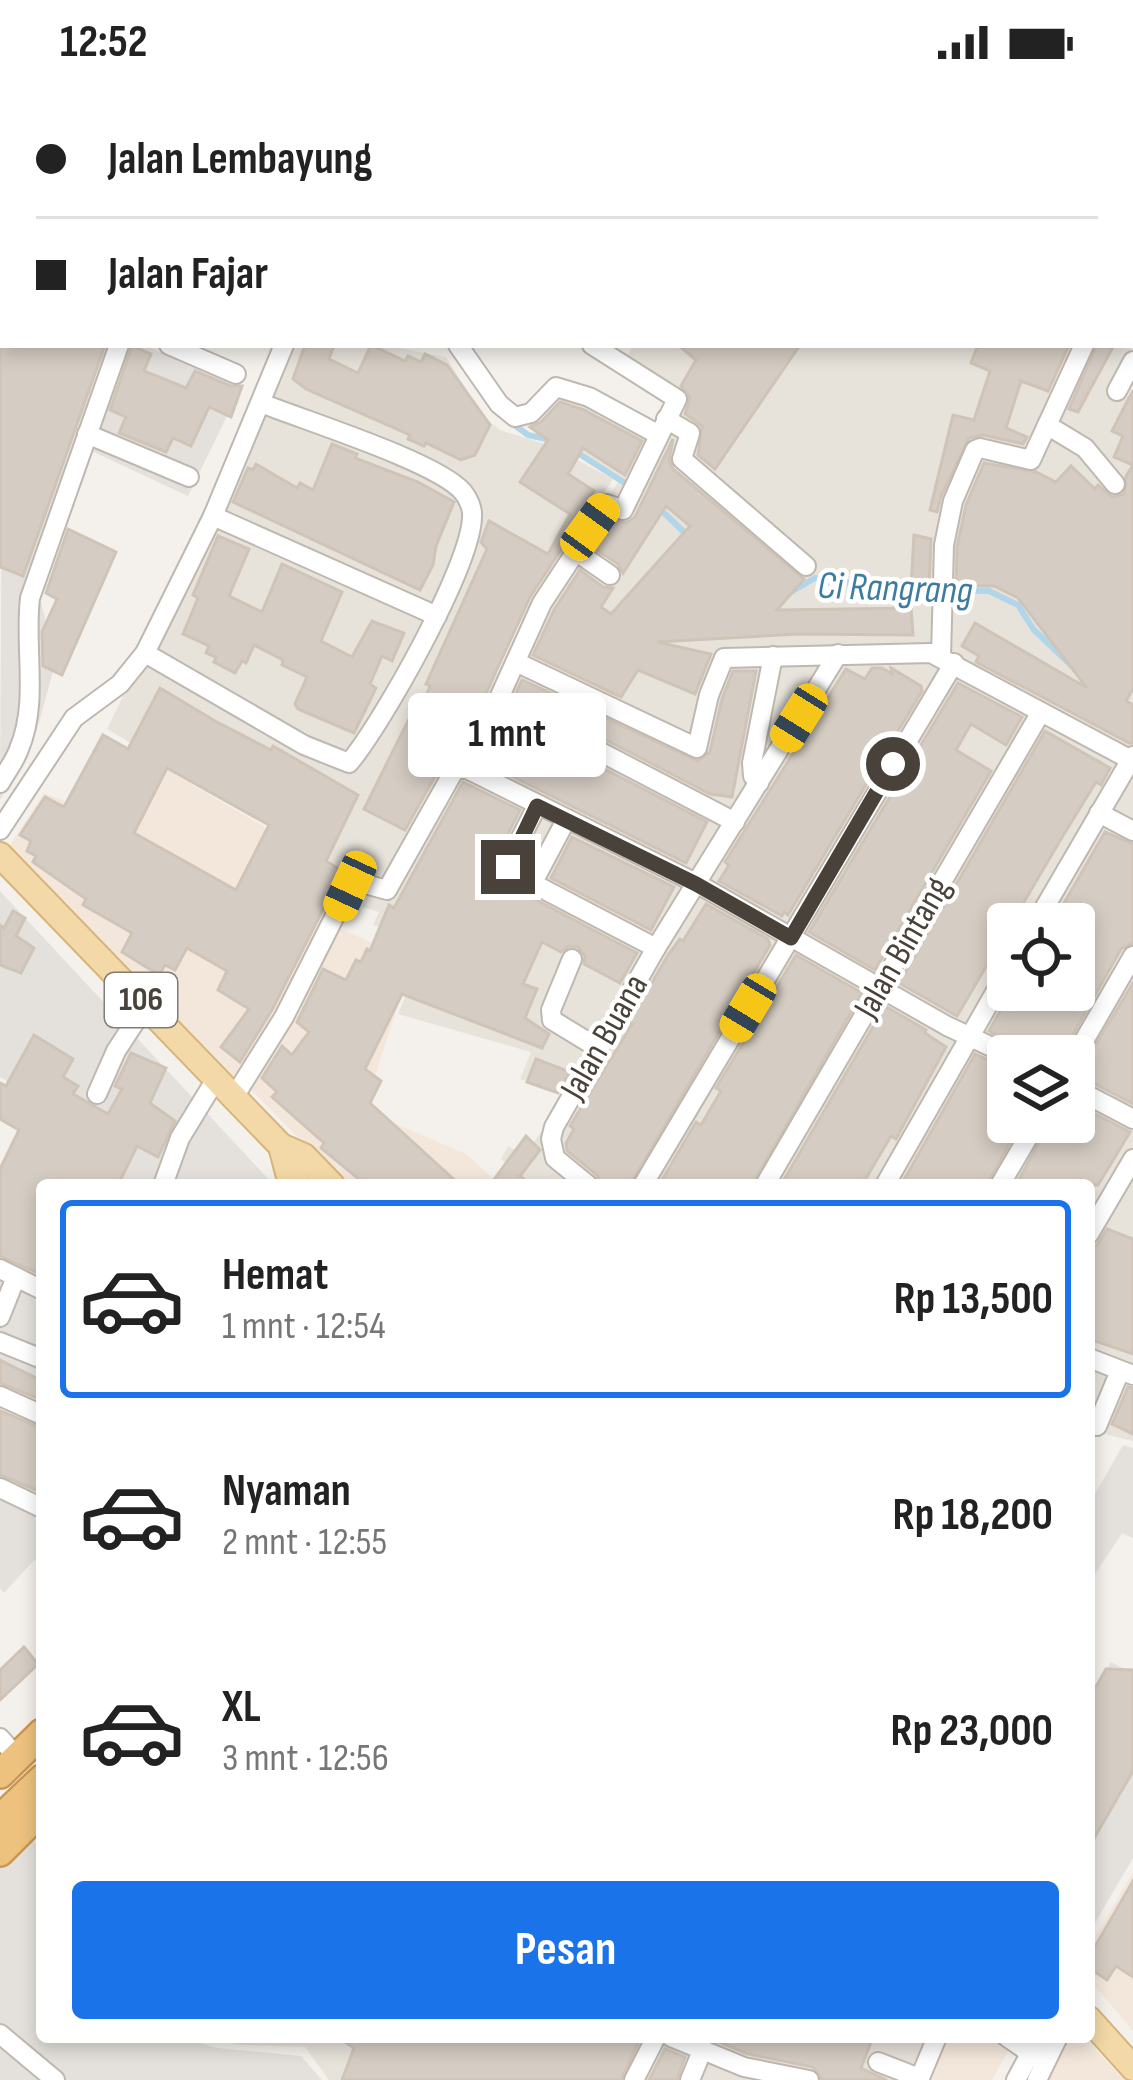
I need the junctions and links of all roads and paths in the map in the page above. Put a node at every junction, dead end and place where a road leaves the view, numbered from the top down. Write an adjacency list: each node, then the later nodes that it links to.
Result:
1 (117, 348): 13 (street)
2 (176, 348): 8 (street)
3 (283, 348): 10 (street)
4 (460, 348): 12 (street)
5 (597, 348): 12 (street)
6 (1083, 348): 11 (street)
7 (1133, 361): 9 (street)
8 (236, 374)
9 (1117, 391)
10 (261, 403): 16 (street); 20 (street)
11 (1047, 425): 15 (street); 24 (street)
12 (663, 427): 17 (street); 18 (street)
13 (87, 434): 14 (street); 30 (street)
14 (189, 477)
15 (1115, 484)
16 (213, 516): 20 (street); 21 (street)
17 (574, 550): 19 (street); 25 (street)
18 (806, 566)
19 (610, 575)
20 (436, 616): 21 (street)
21 (145, 653): 36 (street)
22 (838, 654): 23 (street); 24 (street); 31 (street, Jalan Buana)
23 (773, 656): 25 (street); 31 (street)
24 (948, 660): 27 (street); 42 (street)
25 (516, 662): 26 (street)
26 (501, 700): 29 (street); 35 (street)
27 (1041, 712): 28 (street); 46 (street, Jalan Bintang)
28 (1132, 758): 33 (street)
29 (466, 769): 32 (street); 53 (street)
30 (0, 782)
31 (759, 783): 35 (street, Jalan Buana)
32 (537, 806): 34 (street); 39 (street)
33 (1100, 813): 37 (street); 41 (street)
34 (566, 820): 39 (street); 40 (street)
35 (735, 822): 40 (street, Jalan Buana)
36 (0, 830)
37 (1133, 831)
38 (4, 868): 47 (main road, 106)
39 (532, 884): 43 (street)
40 (696, 884): 42 (street); 43 (street, Jalan Buana)
41 (1047, 903)
42 (791, 938): 46 (street); 64 (street)
43 (656, 948): 52 (street, Jalan Buana)
44 (1133, 956): 49 (street)
45 (572, 959): 52 (street)
46 (879, 988): 50 (street); 65 (street, Jalan Bintang)
47 (146, 1005): 53 (main road, 106); 54 (street)
48 (987, 1006): 50 (street)
49 (1087, 1035)
50 (970, 1036): 51 (street); 66 (street)
51 (987, 1044)
52 (598, 1048): 63 (street, Jalan Buana)
53 (225, 1088): 58 (main road, 106); 60 (street)
54 (98, 1094)
55 (1095, 1099): 56 (street)
56 (1133, 1119)
57 (1025, 1143): 67 (street)
58 (281, 1146): 61 (main road, 106); 62 (main road, 106)
59 (1133, 1159): 68 (street)
60 (165, 1179)
61 (293, 1179)
62 (326, 1179)
63 (581, 1179)
64 (647, 1179)
65 (768, 1179)
66 (888, 1179)
67 (1004, 1179)
68 (1095, 1224)
69 (8, 1273): 70 (street); 71 (street)
70 (36, 1287)
71 (0, 1317)
72 (0, 1342): 73 (street)
73 (36, 1357)
74 (1095, 1360): 75 (street)
75 (1126, 1373): 78 (street)
76 (0, 1396): 77 (street)
77 (36, 1412)
78 (1096, 1426)
79 (0, 1488): 80 (street)
80 (36, 1505)
81 (36, 1737): 82 (highway)
82 (11, 1754): 84 (highway)
83 (36, 1785): 86 (highway)
84 (0, 1799)
85 (36, 1816): 87 (highway)
86 (0, 1819)
87 (0, 1852)
88 (1095, 2026): 96 (main road)
89 (0, 2034): 98 (street)
90 (653, 2043): 99 (street)
91 (684, 2043): 93 (street)
92 (934, 2043): 97 (street)
93 (702, 2051): 100 (street); 101 (street)
94 (1037, 2058): 102 (street)
95 (878, 2062): 97 (street)
96 (1133, 2068)
97 (919, 2079)
98 (55, 2080)
99 (634, 2080)
100 (691, 2080)
101 (809, 2080)
102 (1016, 2080)

